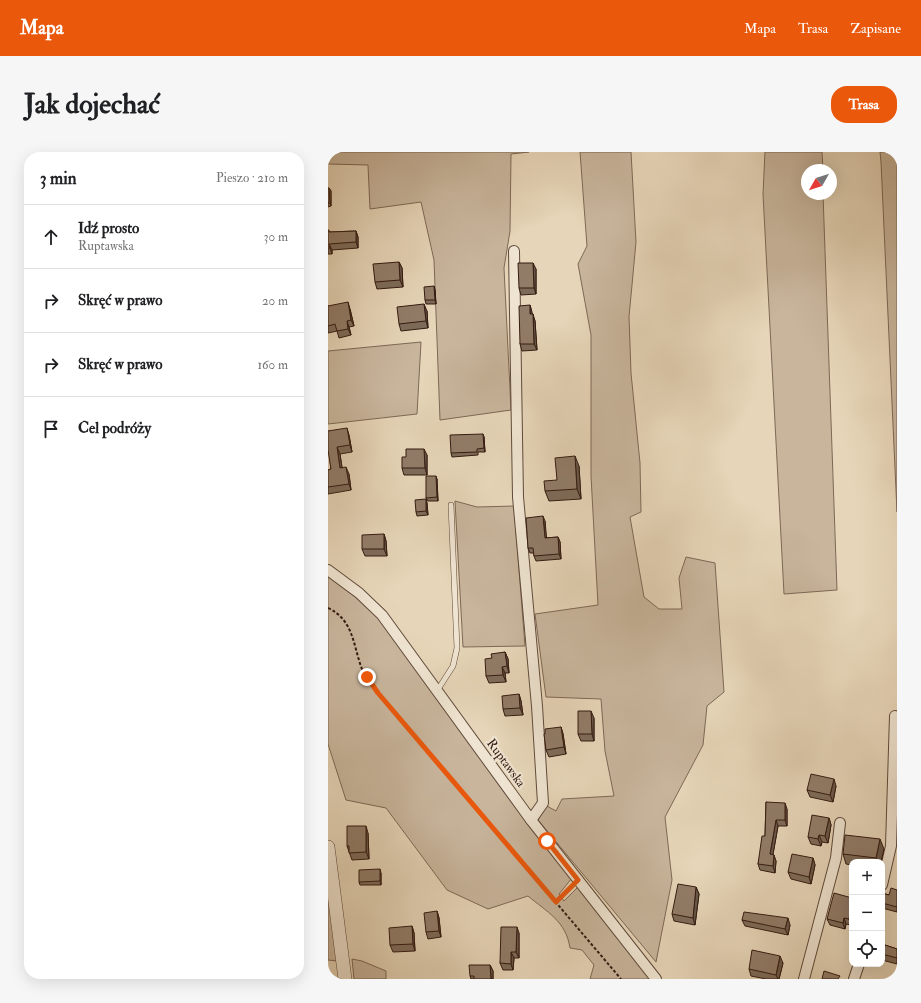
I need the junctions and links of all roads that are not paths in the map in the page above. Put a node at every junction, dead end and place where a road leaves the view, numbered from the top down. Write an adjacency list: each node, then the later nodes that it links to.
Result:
1 (514, 251): 6 (street)
2 (451, 505): 4 (lane)
3 (328, 570): 4 (street, Ruptawska)
4 (437, 691): 6 (street, Ruptawska)
5 (895, 716): 9 (street)
6 (531, 820): 12 (street, Ruptawska)
7 (840, 824): 13 (street)
8 (328, 847): 11 (street)
9 (885, 872)
10 (858, 967): 14 (street)
11 (345, 979)
12 (656, 979)
13 (804, 979)
14 (854, 979)

